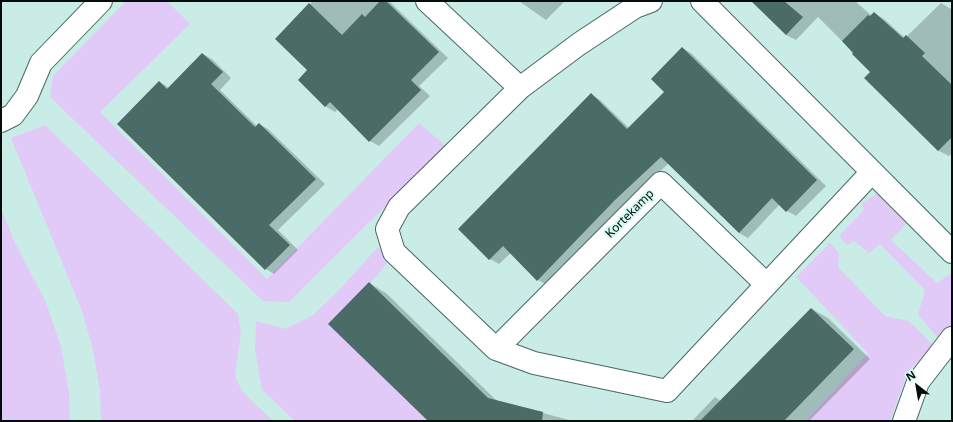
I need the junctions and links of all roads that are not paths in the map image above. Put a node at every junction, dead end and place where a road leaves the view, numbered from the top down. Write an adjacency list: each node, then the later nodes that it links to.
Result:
1 (101, 1): 6 (street)
2 (427, 1): 5 (street)
3 (651, 1): 5 (street)
4 (702, 1): 7 (street)
5 (520, 88): 11 (street)
6 (1, 121)
7 (872, 172): 8 (street); 9 (street)
8 (952, 252)
9 (766, 284): 11 (street); 11 (street, Kortekamp)
10 (952, 338): 12 (street)
11 (496, 349)
12 (904, 421)

